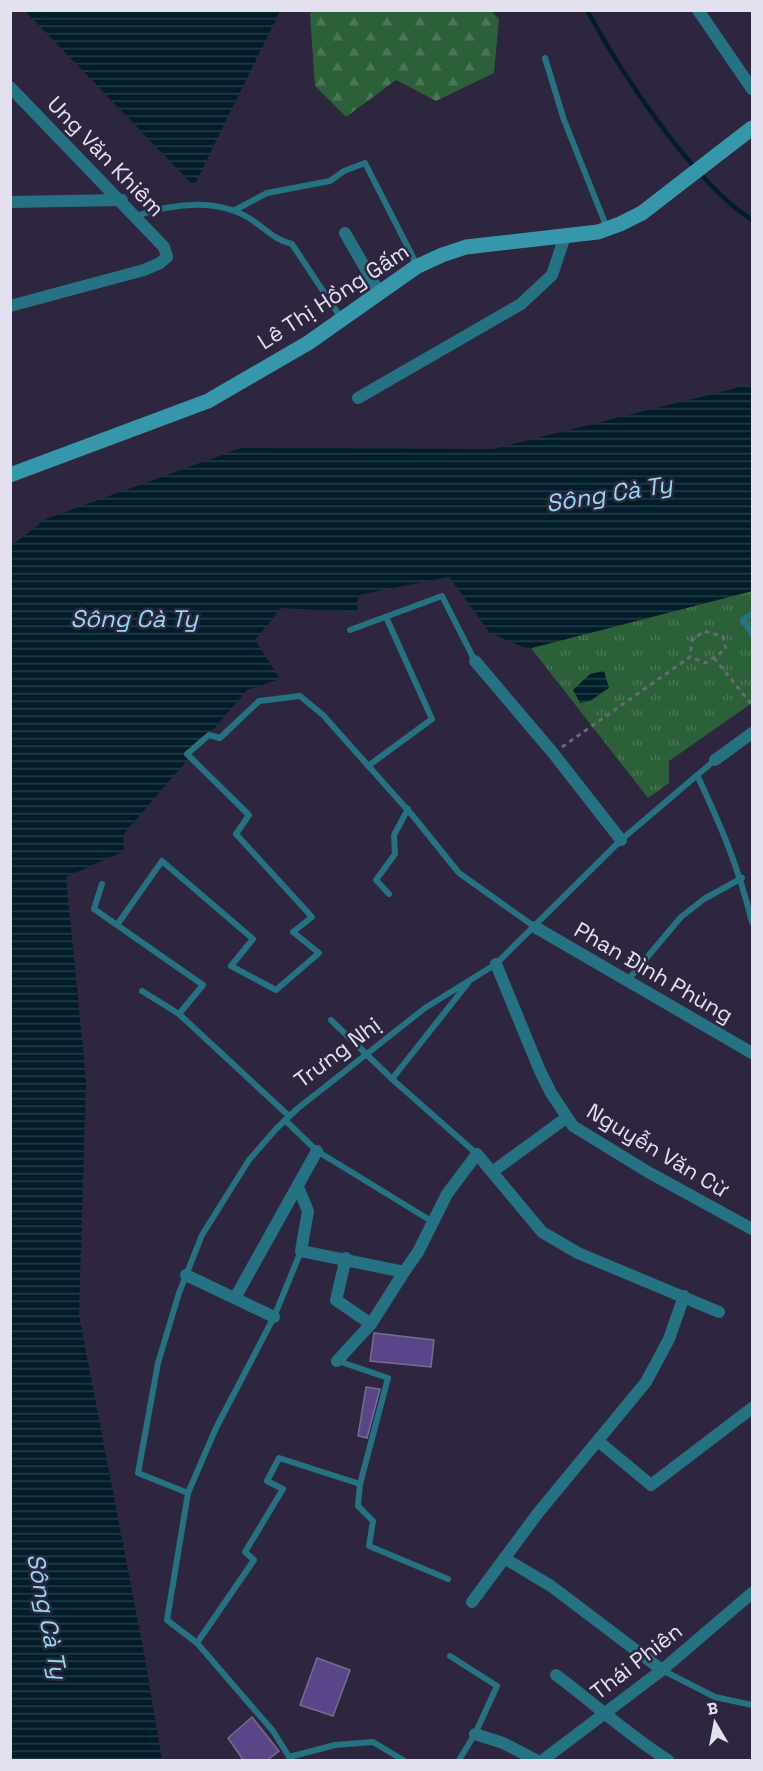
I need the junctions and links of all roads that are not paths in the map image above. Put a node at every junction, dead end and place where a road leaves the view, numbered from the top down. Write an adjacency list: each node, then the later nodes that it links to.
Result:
1 (698, 10): 4 (street)
2 (545, 58): 10 (lane)
3 (10, 87): 6 (street, Ung Văn Khiêm)
4 (753, 89)
5 (753, 128): 10 (street, Lê Thị Hồng Gấm)
6 (122, 200): 7 (street); 9 (street, Ung Văn Khiêm)
7 (10, 202)
8 (235, 210): 9 (lane); 13 (lane); 16 (lane)
9 (136, 216): 15 (street, Ung Văn Khiêm)
10 (607, 229): 12 (street, Lê Thị Hồng Gấm)
11 (345, 233): 14 (street)
12 (565, 236): 13 (street, Lê Thị Hồng Gấm); 17 (street)
13 (417, 266): 14 (street, Lê Thị Hồng Gấm)
14 (379, 292): 16 (street, Lê Thị Hồng Gấm)
15 (10, 306)
16 (342, 319): 18 (street, Lê Thị Hồng Gấm)
17 (358, 398)
18 (10, 475)
19 (753, 614): 22 (lane)
20 (387, 617): 21 (lane); 23 (lane); 26 (lane)
21 (350, 630)
22 (753, 634)
23 (475, 661): 29 (street)
24 (753, 733): 25 (street, Trưng Nhị)
25 (715, 760): 27 (lane, Trưng Nhị)
26 (368, 766): 28 (lane); 34 (lane)
27 (697, 775): 29 (lane, Trưng Nhị); 30 (lane)
28 (408, 809): 32 (lane); 35 (lane)
29 (621, 840): 35 (lane, Trưng Nhị)
30 (742, 878): 33 (lane); 38 (lane)
31 (102, 884): 34 (lane)
32 (389, 894)
33 (752, 920)
34 (117, 925): 40 (lane)
35 (535, 927): 36 (lane, Trưng Nhị); 38 (street, Phan Đình Phùng)
36 (496, 964): 37 (lane, Trưng Nhị); 46 (street, Nguyễn Văn Cừ)
37 (472, 979): 43 (lane, Trưng Nhị); 44 (lane)
38 (627, 981): 42 (street, Phan Đình Phùng)
39 (142, 991): 40 (lane)
40 (179, 1014): 45 (lane)
41 (331, 1020): 43 (lane)
42 (753, 1053)
43 (367, 1055): 44 (lane); 45 (lane, Trưng Nhị)
44 (392, 1079): 48 (lane)
45 (287, 1118): 47 (lane); 56 (lane, Trưng Nhị)
46 (566, 1118): 49 (street); 52 (street, Nguyễn Văn Cừ)
47 (317, 1151): 50 (street); 51 (lane)
48 (477, 1154): 49 (street); 51 (street)
49 (492, 1172): 57 (street)
50 (298, 1187): 53 (street); 58 (street)
51 (433, 1222): 55 (street)
52 (753, 1229)
53 (301, 1251): 54 (street); 60 (lane)
54 (346, 1258): 55 (street); 61 (street)
55 (404, 1272): 61 (street)
56 (186, 1275): 58 (street); 66 (lane, Trưng Nhị)
57 (684, 1296): 59 (street); 64 (street)
58 (235, 1298): 60 (street)
59 (719, 1312)
60 (274, 1317): 66 (lane)
61 (371, 1324): 62 (street)
62 (337, 1361): 65 (lane)
63 (753, 1408): 64 (street)
64 (597, 1441): 67 (street)
65 (360, 1484): 68 (lane); 71 (lane)
66 (188, 1493): 71 (lane)
67 (504, 1558): 70 (street); 73 (street)
68 (448, 1579)
69 (753, 1593): 73 (street, Thái Phiên)
70 (472, 1602)
71 (197, 1643): 78 (lane)
72 (450, 1656): 77 (lane)
73 (662, 1670): 75 (lane); 76 (street, Thái Phiên)
74 (556, 1675): 76 (street)
75 (753, 1706)
76 (606, 1711): 82 (street, Thái Phiên); 83 (street)
77 (475, 1734): 80 (lane); 81 (street)
78 (290, 1759): 79 (lane)
79 (404, 1761)
80 (459, 1761)
81 (536, 1761)
82 (543, 1761)
83 (669, 1761)

